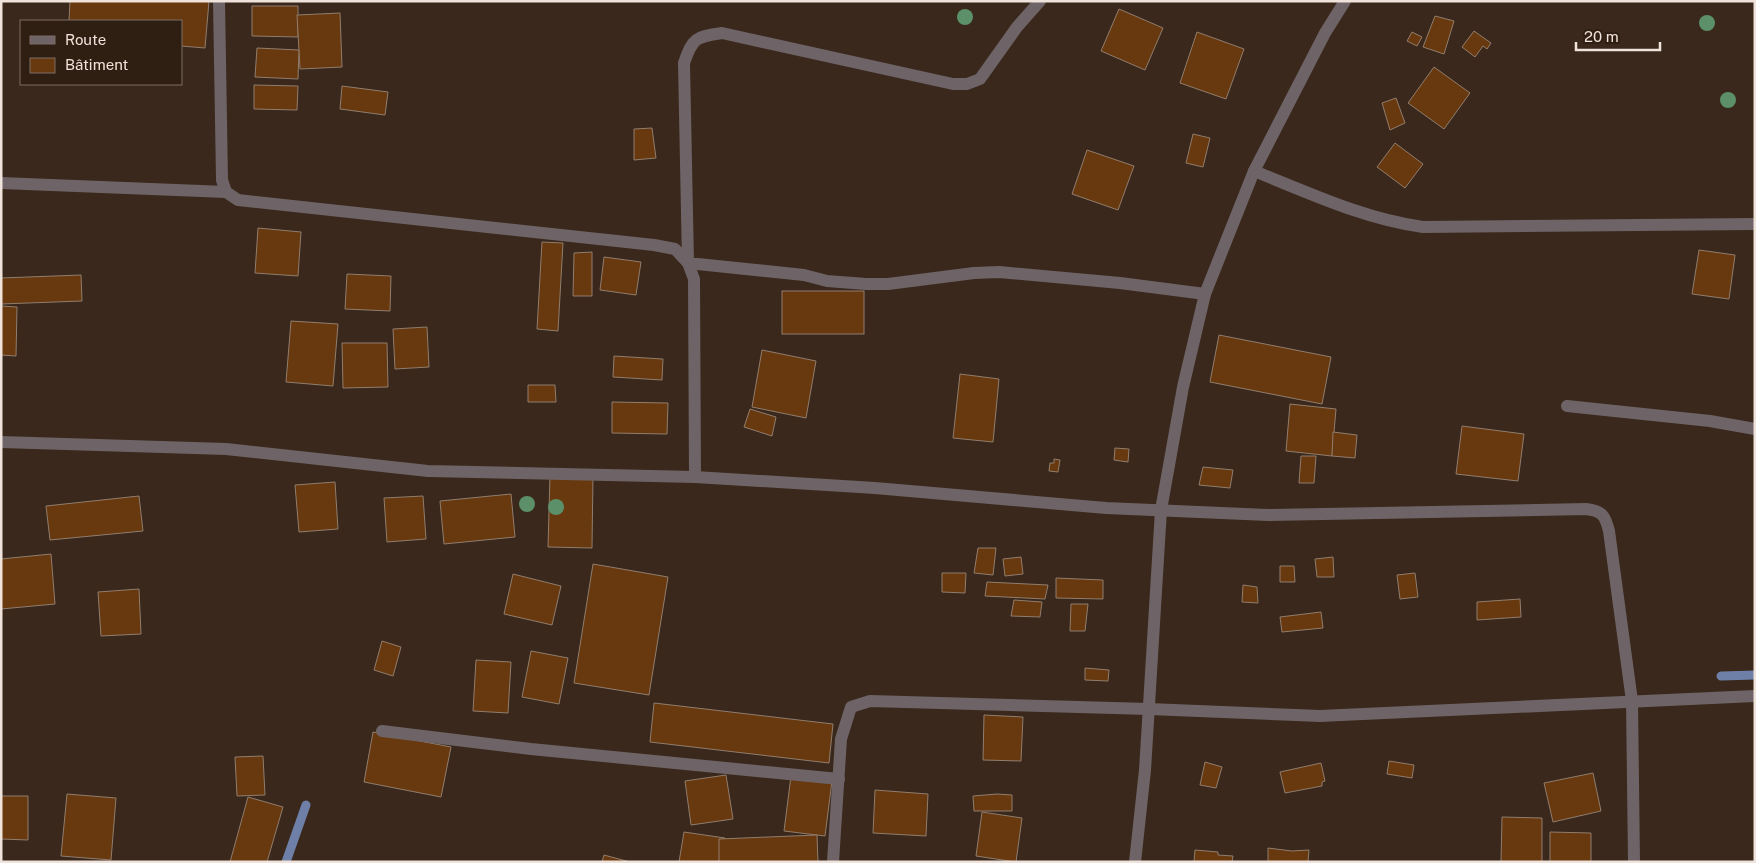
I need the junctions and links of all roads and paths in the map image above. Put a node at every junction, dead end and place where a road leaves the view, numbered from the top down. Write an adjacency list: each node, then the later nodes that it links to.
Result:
1 (219, 1): 6 (street)
2 (1040, 1): 8 (street)
3 (1345, 1): 4 (street)
4 (1254, 171): 7 (street); 9 (street)
5 (1, 183): 6 (street)
6 (226, 192): 8 (street)
7 (1755, 224)
8 (688, 263): 9 (street); 13 (street)
9 (1205, 294): 14 (street)
10 (1567, 406): 11 (street)
11 (1755, 430)
12 (1, 442): 13 (street)
13 (695, 477): 14 (street)
14 (1161, 510): 16 (street); 17 (street)
15 (1755, 696): 16 (street)
16 (1632, 701): 17 (street); 22 (street)
17 (1149, 709): 19 (street); 21 (street)
18 (382, 731): 19 (street)
19 (839, 779): 20 (street)
20 (833, 862)
21 (1135, 862)
22 (1634, 862)

